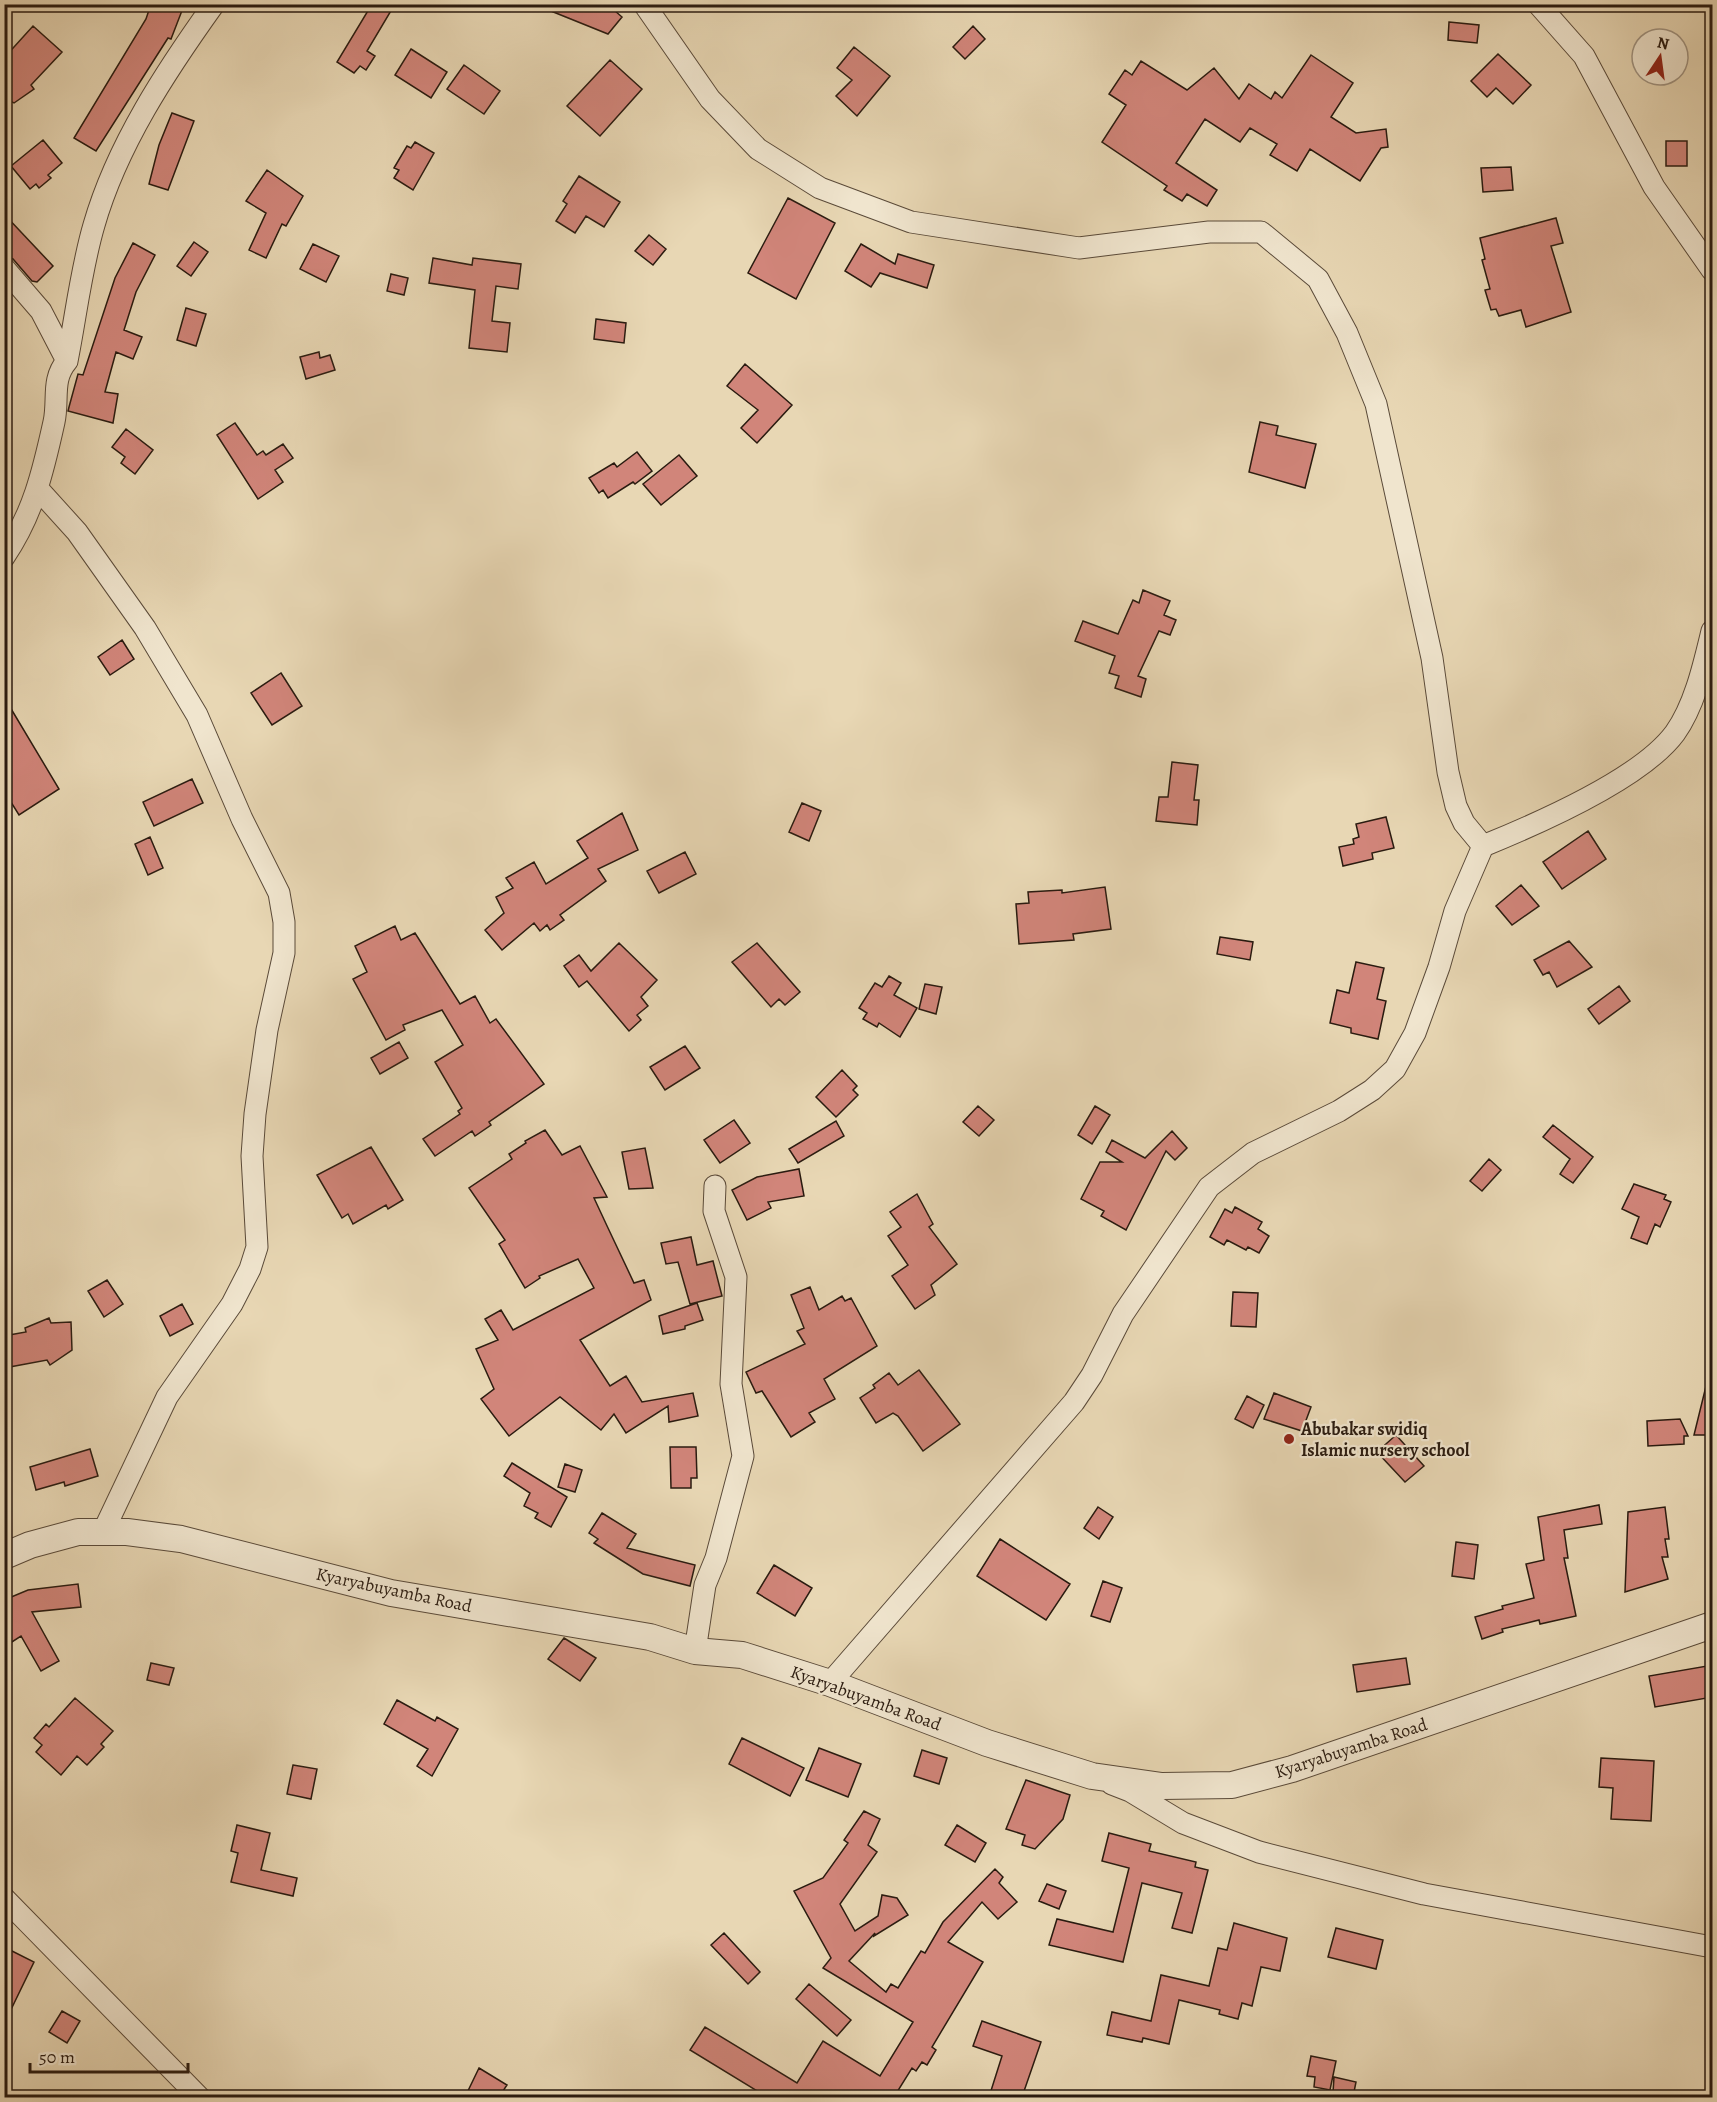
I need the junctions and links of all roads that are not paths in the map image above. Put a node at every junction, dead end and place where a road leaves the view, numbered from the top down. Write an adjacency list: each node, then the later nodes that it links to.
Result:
1 (214, 4): 6 (street)
2 (644, 4): 10 (street)
3 (1538, 4): 5 (street)
4 (4, 268): 6 (street)
5 (1713, 270)
6 (67, 360): 7 (street)
7 (39, 490): 8 (street); 12 (street)
8 (4, 556)
9 (1713, 631): 10 (street)
10 (1483, 846): 16 (street)
11 (715, 1186): 15 (street)
12 (103, 1532): 13 (street, Kyaryabuyamba Road); 15 (street, Kyaryabuyamba Road)
13 (4, 1556)
14 (1713, 1625): 17 (street, Kyaryabuyamba Road)
15 (695, 1651): 16 (street, Kyaryabuyamba Road)
16 (830, 1683): 17 (street, Kyaryabuyamba Road)
17 (1092, 1776): 19 (street)
18 (4, 1898): 20 (street)
19 (1713, 1947)
20 (201, 2097)

